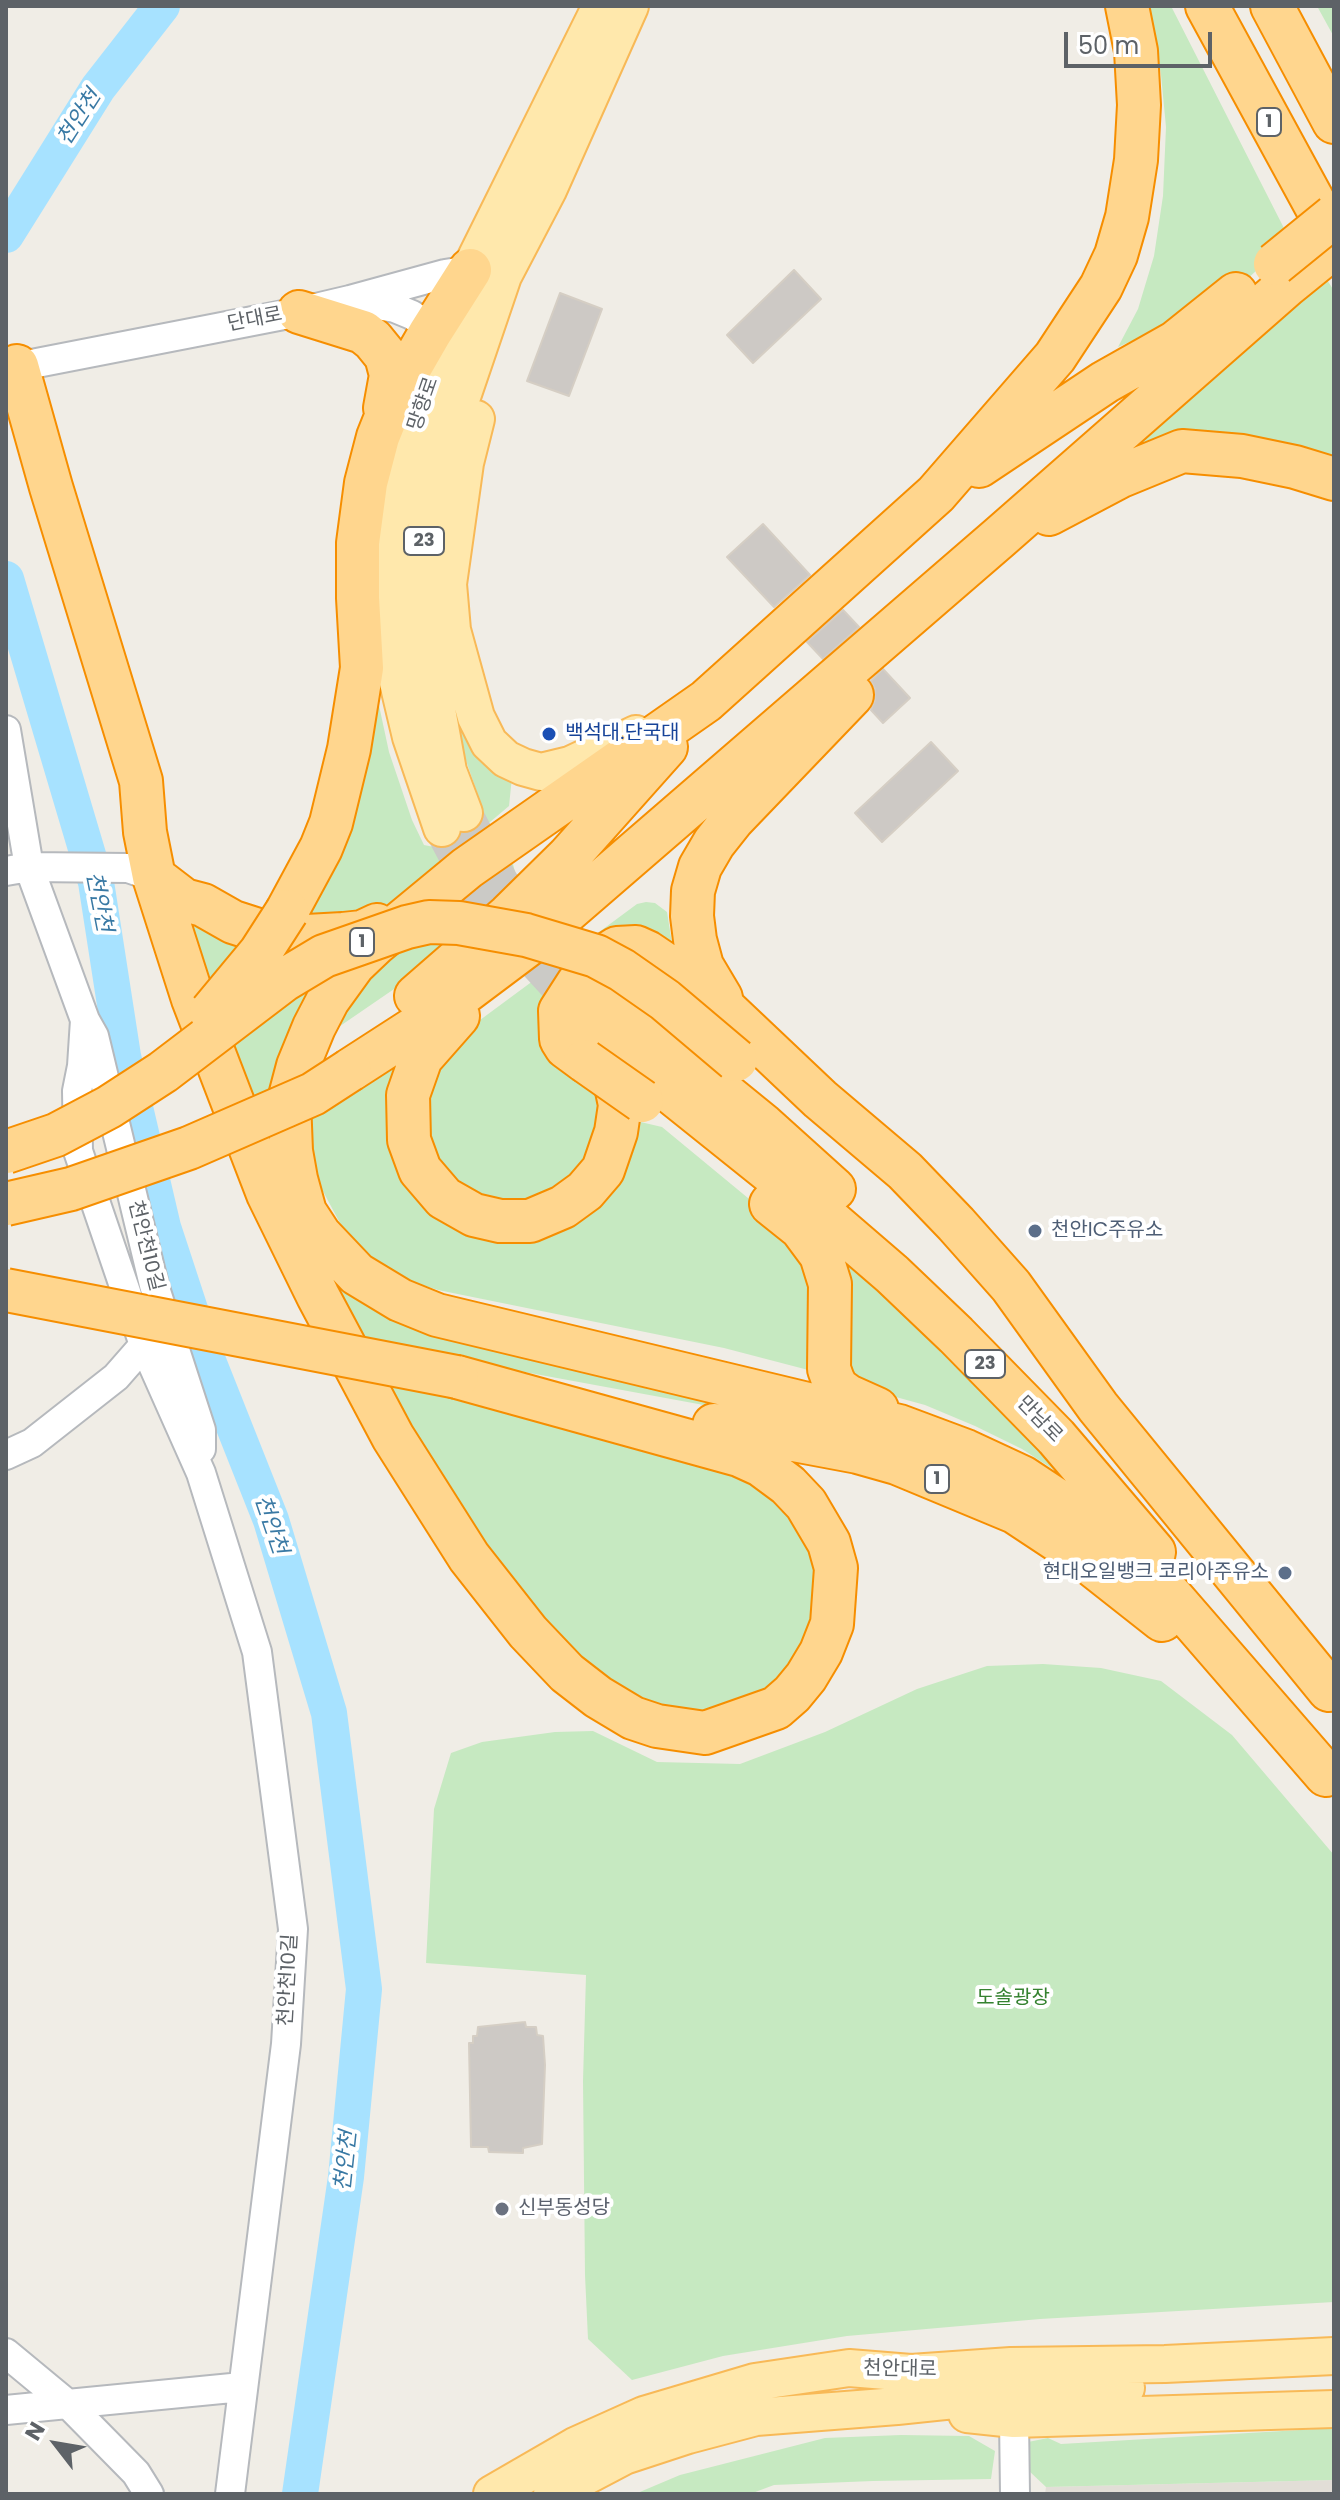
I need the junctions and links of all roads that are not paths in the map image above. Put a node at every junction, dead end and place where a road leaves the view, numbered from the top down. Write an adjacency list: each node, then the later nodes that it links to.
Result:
1 (601, 6): 13 (main road, 망향로 / 23)
2 (630, 6): 9 (main road, 망향로 / 23)
3 (1127, 6): 22 (highway)
4 (1207, 6): 11 (highway, 1)
5 (1272, 6): 8 (highway)
6 (1301, 6): 7 (highway)
7 (1334, 66)
8 (1334, 122)
9 (548, 190): 13 (main road, 망향로 / 23); 24 (main road)
10 (1334, 216): 14 (highway, bridge)
11 (1334, 239)
12 (1334, 247): 14 (highway)
13 (486, 273): 15 (street, 단대로); 17 (highway); 19 (main road, 망향로 / 23); 19 (main road, 망향로 / 23)
14 (1280, 275): 22 (highway); 23 (highway)
15 (350, 300): 16 (street, 단대로); 17 (street)
16 (299, 312): 18 (street, 단대로); 20 (highway)
17 (430, 333): 19 (street); 20 (highway)
18 (12, 368): 26 (highway)
19 (422, 410)
20 (378, 437): 36 (highway, bridge)
21 (1334, 479): 23 (highway)
22 (936, 494): 24 (highway)
23 (1000, 537): 31 (highway); 33 (highway)
24 (706, 701): 29 (highway); 35 (highway)
25 (6, 730): 27 (street, 천안천10길)
26 (145, 832): 28 (highway); 30 (highway)
27 (28, 869): 28 (street); 34 (street, 천안천10길)
28 (139, 873): 30 (highway); 42 (highway)
29 (428, 899): 30 (highway); 44 (highway)
30 (203, 905)
31 (529, 944): 32 (highway); 35 (highway)
32 (592, 1003): 47 (highway, 만남로 / 23); 48 (highway, 만남로 / 23)
33 (734, 1016): 43 (highway); 44 (highway, bridge)
34 (85, 1020): 41 (street, 천안천10길); 46 (street, 천안천10길)
35 (346, 1057): 38 (highway); 39 (highway, bridge)
36 (6, 1144)
37 (6, 1152): 43 (highway, 1, bridge)
38 (6, 1176)
39 (6, 1204)
40 (6, 1290): 42 (highway, 1, bridge)
41 (144, 1345): 45 (street); 46 (street, 천안천10길)
42 (457, 1377): 48 (highway, 1)
43 (1098, 1407): 47 (highway, 1)
44 (966, 1451): 48 (highway)
45 (6, 1455)
46 (201, 1473): 54 (street, 천안천10길)
47 (1331, 1694)
48 (1330, 1779)
49 (1334, 2333): 52 (main road)
50 (6, 2353): 55 (street)
51 (1334, 2356): 52 (main road, 천안대로)
52 (849, 2368): 62 (main road, 천안대로)
53 (1334, 2380): 56 (main road, 천안대로)
54 (242, 2387): 55 (street); 61 (street, 천안천10길)
55 (68, 2404): 58 (street); 60 (street)
56 (897, 2406): 59 (main road); 63 (main road, 천안대로)
57 (1334, 2409): 59 (main road)
58 (6, 2410)
59 (1014, 2419): 64 (street)
60 (149, 2494)
61 (230, 2494)
62 (492, 2494)
63 (552, 2494)
64 (1015, 2494)

